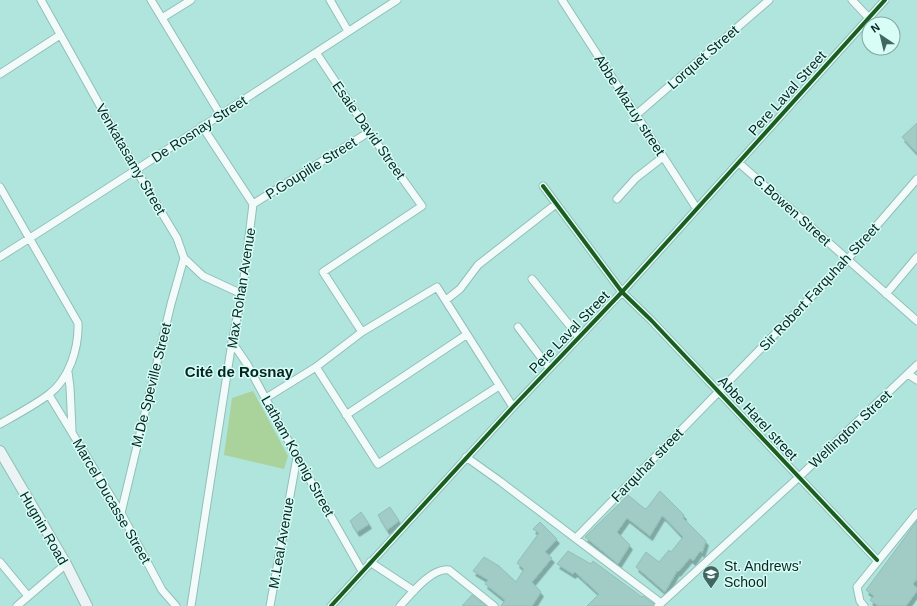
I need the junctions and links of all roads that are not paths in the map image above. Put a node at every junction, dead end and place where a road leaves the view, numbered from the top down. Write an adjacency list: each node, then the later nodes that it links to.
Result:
1 (41, 0): 17 (street, Venkatasamy Street)
2 (151, 0): 14 (street)
3 (191, 0): 14 (street)
4 (330, 0): 16 (street)
5 (397, 0): 16 (street, De Rosnay Street)
6 (562, 0): 21 (street, Abbe Mazuy street)
7 (756, 0): 11 (street)
8 (769, 0): 11 (street, Lorquet Street)
9 (852, 0): 12 (street)
10 (885, 0): 13 (street, Pere Laval Street)
11 (762, 7): 21 (street, Lorquet Street)
12 (867, 16)
13 (871, 16)
14 (162, 18): 20 (street)
15 (861, 27): 25 (street, Pere Laval Street)
16 (348, 31): 18 (street, De Rosnay Street)
17 (60, 35): 19 (street); 26 (street, Venkatasamy Street)
18 (317, 54): 20 (street, De Rosnay Street); 23 (street, Esaie David Street)
19 (0, 74)
20 (220, 114): 22 (street, De Rosnay Street)
21 (636, 115): 24 (street, Abbe Mazuy street)
22 (202, 126): 26 (street, De Rosnay Street); 31 (street)
23 (369, 132): 31 (street, P.Goupille Street); 46 (street, Esaie David Street)
24 (663, 157): 30 (street); 33 (street, Abbe Mazuy street)
25 (739, 163): 33 (street, Pere Laval Street); 38 (street, G.Bowen Street)
26 (136, 170): 34 (street, De Rosnay Street); 37 (street, Venkatasamy Street)
27 (917, 179): 38 (street, Sir Robert Farquhah Street)
28 (543, 186): 32 (street, Abbe Harel street)
29 (0, 188): 34 (street)
30 (617, 199)
31 (253, 204): 41 (street, Max Rohan Avenue)
32 (556, 204): 40 (street, Abbe Harel street); 43 (street)
33 (697, 209): 40 (street, Pere Laval Street)
34 (29, 239): 35 (street, De Rosnay Street); 52 (street)
35 (0, 257)
36 (917, 257): 42 (street)
37 (184, 258): 41 (street, Venkatasamy Street); 68 (street, M.De Speville Street)
38 (847, 260): 42 (street, G.Bowen Street); 57 (street, Sir Robert Farquhah Street)
39 (532, 279): 48 (street)
40 (622, 292): 48 (street, Pere Laval Street); 57 (street, Abbe Harel street)
41 (242, 294): 49 (street, Max Rohan Avenue)
42 (886, 294): 44 (street, G.Bowen Street)
43 (446, 300): 46 (street); 47 (street)
44 (917, 322)
45 (518, 327): 53 (street)
46 (362, 332): 51 (street)
47 (466, 335): 56 (street); 61 (street)
48 (579, 338): 53 (street, Pere Laval Street)
49 (232, 342): 59 (street, Latham Koenig Street); 82 (street, Max Rohan Avenue)
50 (917, 365): 54 (street, Wellington Street)
51 (316, 367): 59 (street); 61 (street)
52 (69, 368): 58 (street); 63 (street)
53 (549, 368): 60 (street, Pere Laval Street)
54 (908, 374): 55 (street); 67 (street, Wellington Street)
55 (917, 380)
56 (499, 386): 60 (street); 61 (street)
57 (718, 392): 67 (street, Abbe Harel street); 70 (street, Farquhar street)
58 (49, 395): 62 (street); 63 (street, Marcel Ducasse Street)
59 (266, 398): 65 (street, Latham Koenig Street)
60 (513, 407): 66 (street, Pere Laval Street)
61 (346, 415)
62 (0, 424)
63 (72, 433): 68 (street, Marcel Ducasse Street)
64 (0, 451): 74 (main road, Hugnin Road)
65 (297, 457): 75 (street, Latham Koenig Street); 83 (street, M.Leal Avenue)
66 (466, 457): 70 (street); 73 (street, Pere Laval Street)
67 (799, 477): 71 (street, Abbe Harel street); 78 (street, Wellington Street)
68 (121, 513): 81 (street, Marcel Ducasse Street)
69 (917, 514): 71 (street)
70 (576, 538): 78 (street)
71 (877, 560): 87 (street)
72 (0, 562): 77 (street)
73 (370, 562): 75 (street, Pere Laval Street); 76 (street)
74 (66, 564): 77 (street); 80 (main road, Hugnin Road)
75 (362, 570): 84 (street, Pere Laval Street)
76 (414, 591): 85 (street); 86 (street)
77 (28, 596): 79 (street)
78 (659, 604)
79 (17, 606)
80 (87, 606)
81 (176, 606)
82 (191, 606)
83 (270, 606)
84 (331, 606)
85 (400, 606)
86 (494, 606)
87 (864, 606)

